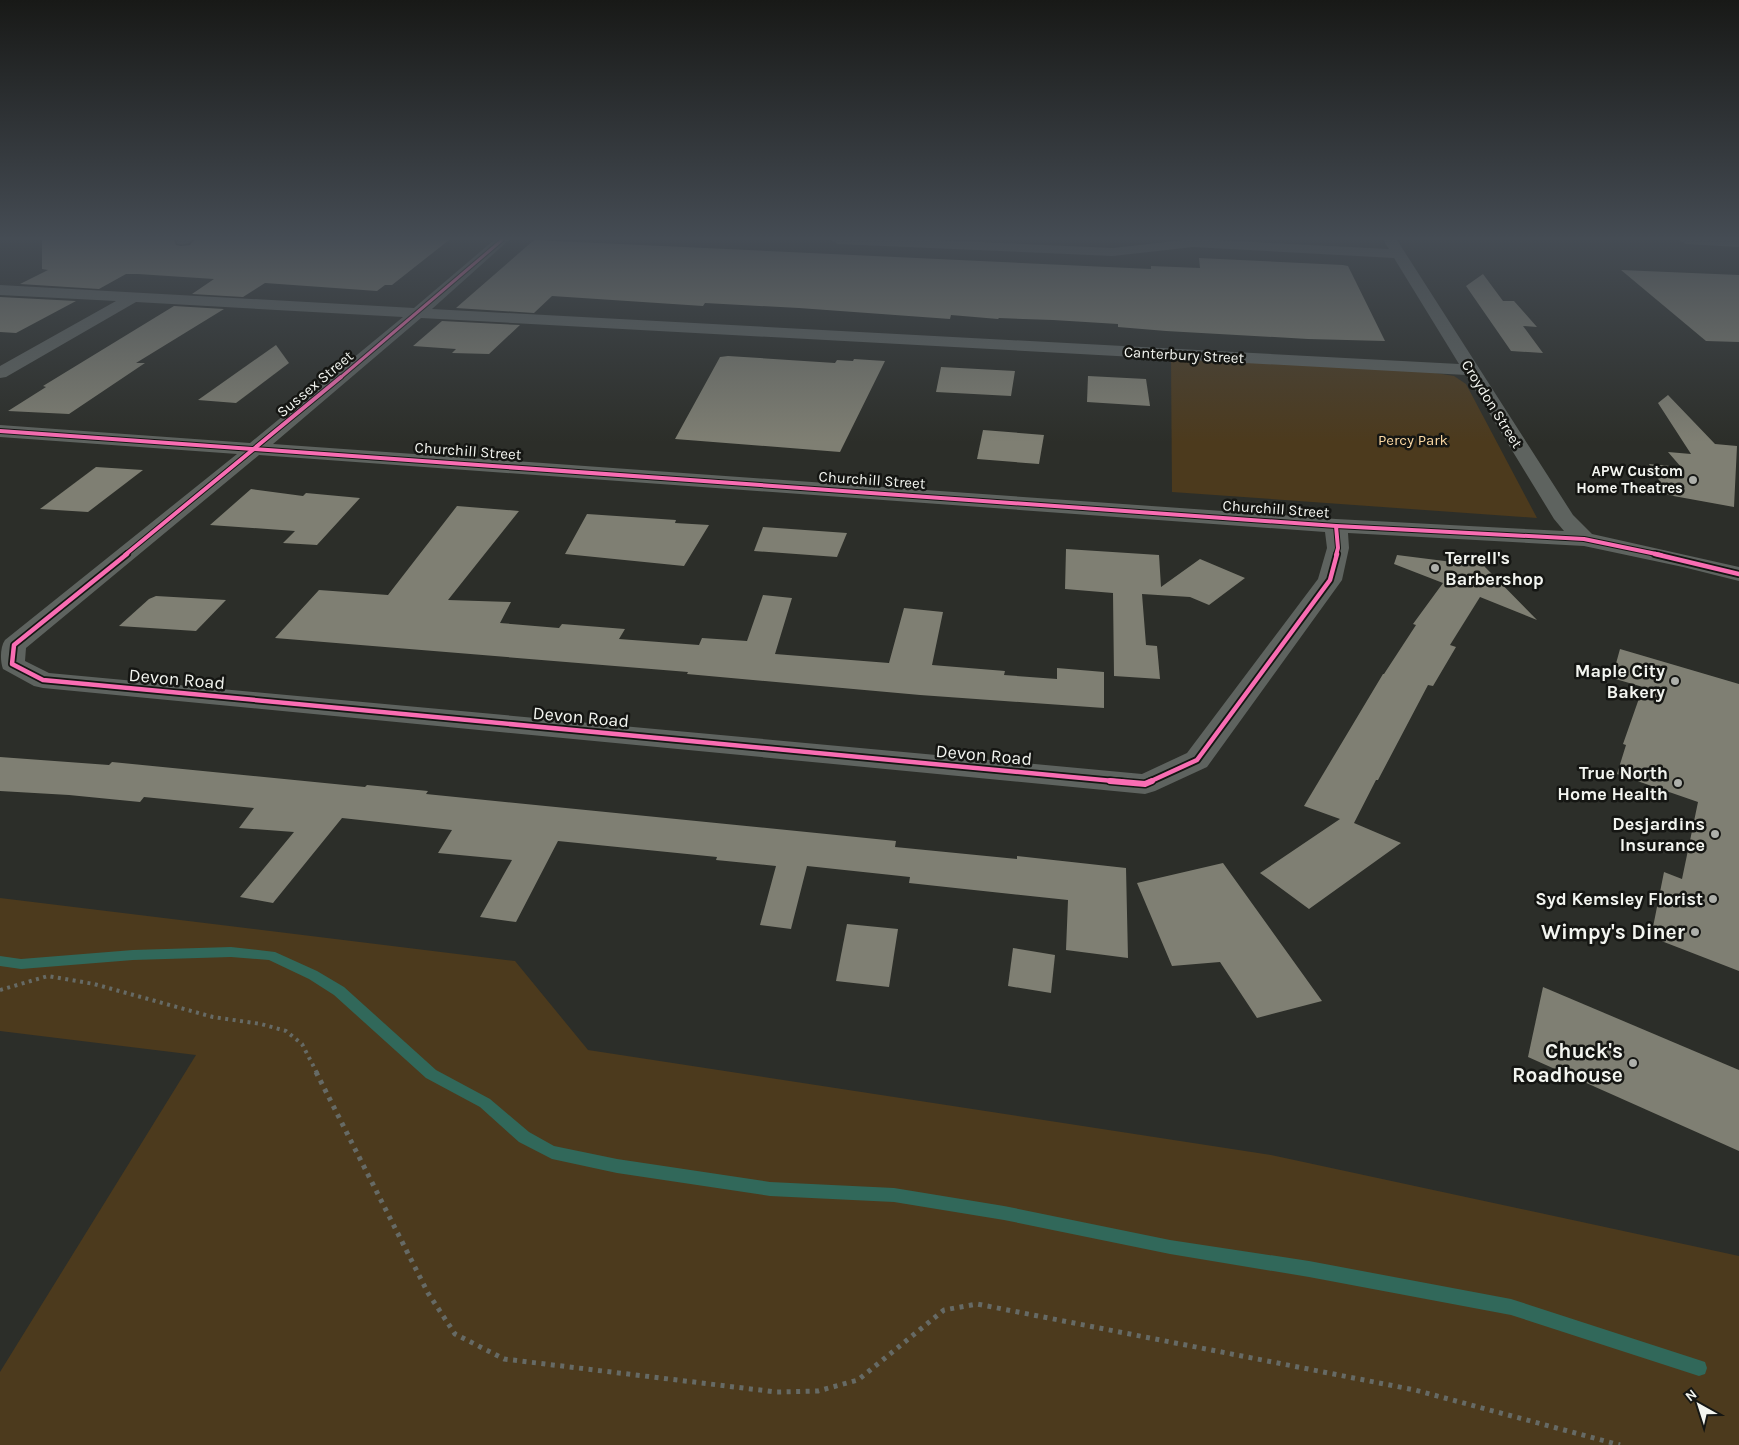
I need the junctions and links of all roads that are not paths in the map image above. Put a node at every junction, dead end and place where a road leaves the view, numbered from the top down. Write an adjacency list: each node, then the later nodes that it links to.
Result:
1 (116, 307): 7 (street)
2 (320, 307): 5 (street, Canterbury Street)
3 (425, 307): 5 (street, Sussex Street)
4 (1432, 307): 6 (street, Croydon Street)
5 (419, 313): 6 (street, Canterbury Street); 9 (street, Sussex Street)
6 (1470, 370): 11 (street, Croydon Street)
7 (0, 373)
8 (0, 431): 9 (street, Churchill Street)
9 (257, 449): 10 (street, Churchill Street); 10 (street, Devon Road)
10 (1336, 526): 11 (street, Churchill Street)
11 (1584, 539): 12 (street, Churchill Street)
12 (1739, 574)

